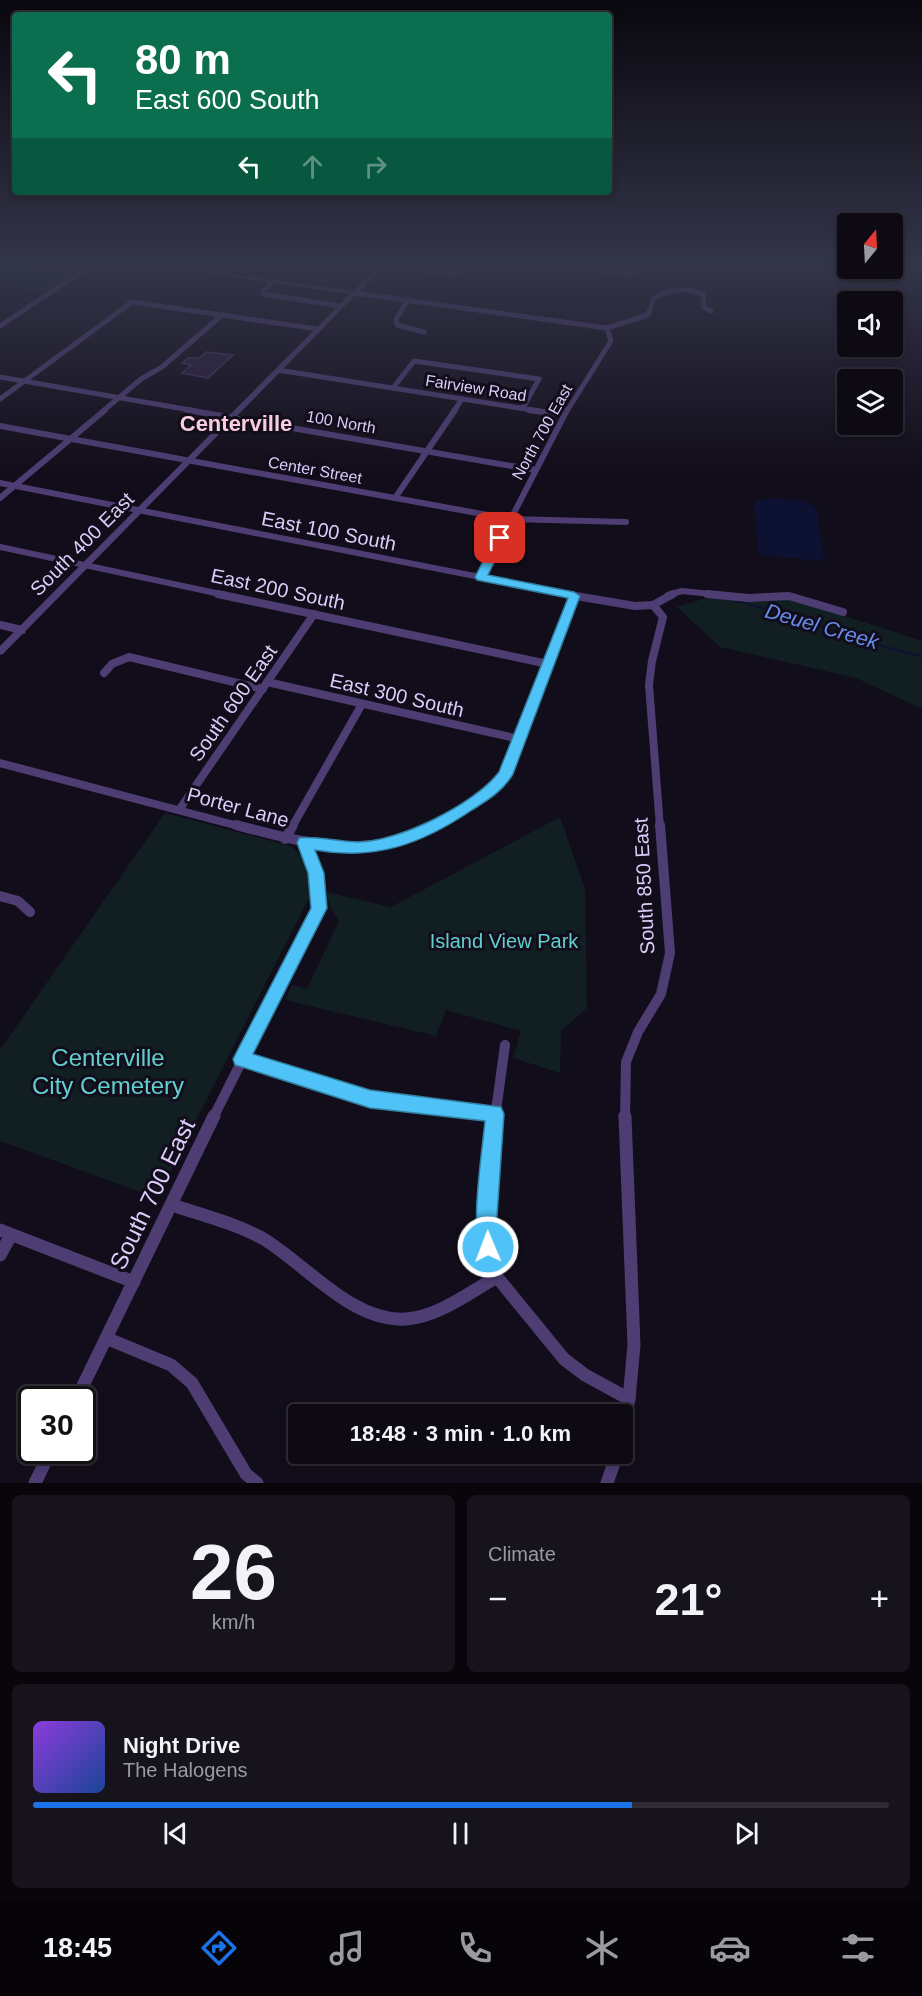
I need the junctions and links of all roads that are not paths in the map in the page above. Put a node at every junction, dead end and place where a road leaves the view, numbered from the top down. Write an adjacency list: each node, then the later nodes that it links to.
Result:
1 (89, 333): 7 (street)
2 (202, 333): 9 (street)
3 (314, 333): 5 (street, South 400 East)
4 (609, 333): 13 (street, North 700 East)
5 (278, 370): 8 (street, Fairview Road); 14 (street, South 400 East)
6 (0, 377): 7 (street, 100 North)
7 (24, 381): 9 (street, 100 North); 10 (street)
8 (393, 388): 11 (street, Fairview Road); 12 (street)
9 (119, 397): 14 (street, 100 North); 16 (street)
10 (0, 399)
11 (462, 399): 12 (street, Fairview Road); 17 (street)
12 (523, 408): 13 (street, Fairview Road)
13 (564, 415): 19 (street, North 700 East)
14 (232, 417): 17 (street, 100 North); 18 (street, South 400 East)
15 (0, 426): 16 (street, Center Street)
16 (70, 439): 18 (street, Center Street); 21 (street)
17 (426, 451): 19 (street, 100 North); 23 (street)
18 (189, 460): 23 (street, Center Street); 24 (street, South 400 East)
19 (535, 470): 25 (street, North 700 East)
20 (0, 483): 21 (street, East 100 South)
21 (15, 486): 22 (street); 24 (street, East 100 South)
22 (0, 498)
23 (395, 498): 25 (street, Center Street)
24 (140, 510): 28 (street, South 400 East); 29 (street, East 100 South)
25 (510, 519): 26 (street, Center Street); 29 (street)
26 (626, 522)
27 (0, 547): 28 (street, East 200 South)
28 (86, 565): 33 (street, East 200 South); 35 (street, South 400 East)
29 (481, 577): 30 (street, East 100 South)
30 (574, 596): 31 (street, East 100 South); 37 (street, Porter Lane)
31 (653, 605): 32 (street); 58 (street, South 850 East)
32 (843, 612)
33 (314, 614): 37 (street, East 200 South); 39 (street, South 600 East)
34 (0, 625): 35 (street)
35 (22, 630): 36 (street, South 400 East)
36 (0, 652)
37 (548, 664): 41 (street, Porter Lane)
38 (104, 673): 39 (street, East 300 South)
39 (265, 686): 40 (street, East 300 South); 43 (street, South 600 East)
40 (362, 704): 41 (street, East 300 South); 44 (street)
41 (519, 739): 45 (street, Porter Lane)
42 (0, 763): 43 (street, Porter Lane)
43 (179, 810): 44 (street, Porter Lane)
44 (285, 839): 45 (street, Porter Lane)
45 (304, 843): 49 (street, South 700 East)
46 (0, 896): 47 (street)
47 (30, 912)
48 (505, 1045): 50 (street)
49 (242, 1059): 50 (street); 51 (street, South 700 East)
50 (495, 1114): 54 (street)
51 (172, 1205): 54 (street); 55 (street, South 700 East)
52 (6, 1233): 53 (street); 55 (street)
53 (0, 1254)
54 (497, 1277): 58 (street)
55 (134, 1282): 56 (street, South 700 East)
56 (106, 1338): 57 (street, South 700 East); 63 (street)
57 (83, 1386)
58 (629, 1399): 59 (street, South 850 East)
59 (628, 1404)
60 (44, 1464): 62 (street)
61 (614, 1464): 64 (street)
62 (35, 1483)
63 (257, 1483)
64 (607, 1483)

